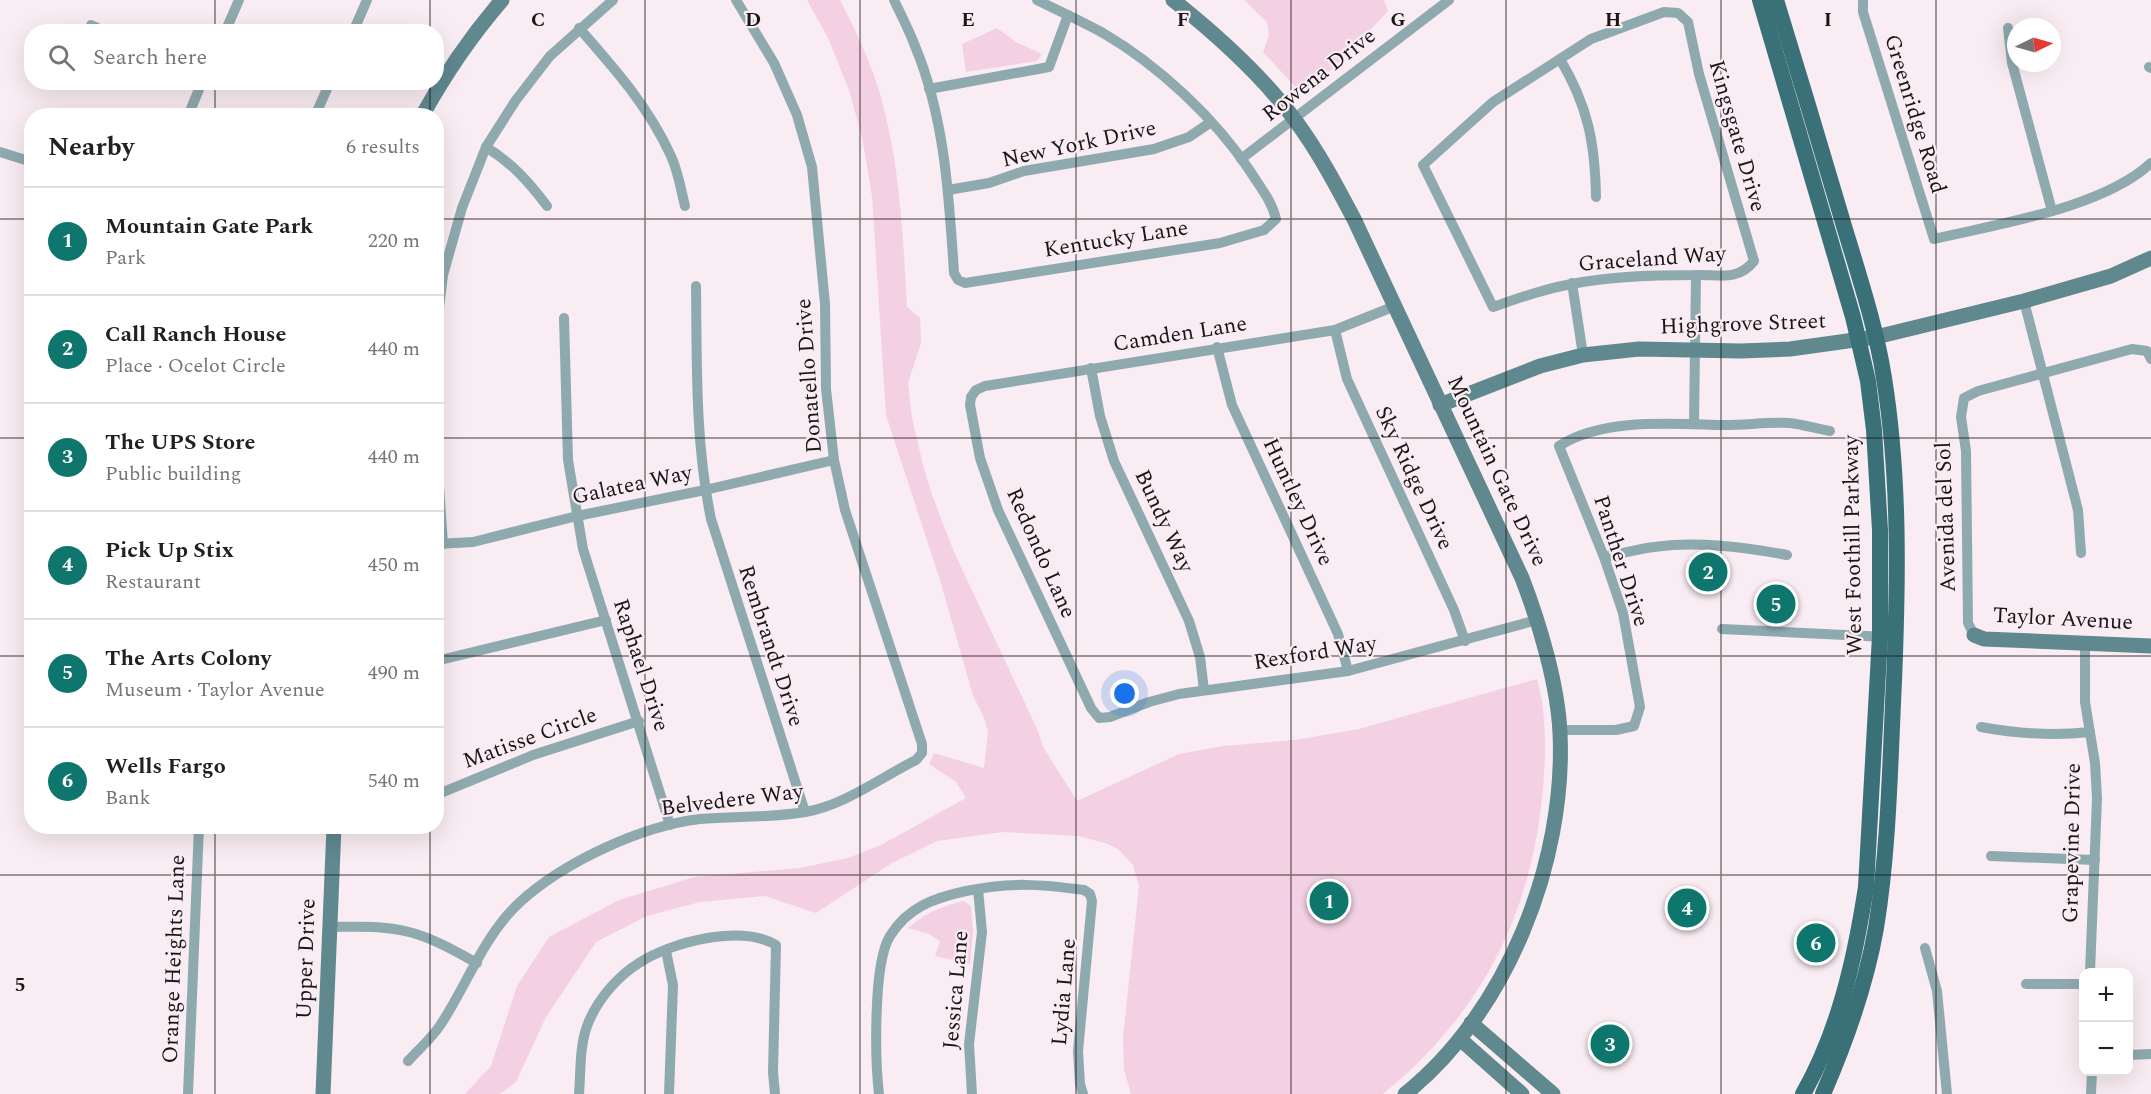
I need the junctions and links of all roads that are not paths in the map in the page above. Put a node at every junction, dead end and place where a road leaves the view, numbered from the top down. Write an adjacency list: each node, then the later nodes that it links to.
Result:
1 (239, 0): 14 (street)
2 (366, 0): 15 (street)
3 (502, 0): 19 (main road)
4 (613, 0): 16 (street)
5 (735, 0): 60 (street, Donatello Drive)
6 (894, 0): 20 (street)
7 (1037, 0): 13 (street)
8 (1173, 0): 27 (main road, Mountain Gate Drive)
9 (1449, 0): 27 (street, Rowena Drive)
10 (1760, 0): 49 (main road, West Foothill Parkway)
11 (1776, 0): 49 (main road, West Foothill Parkway)
12 (1863, 0): 38 (street, Greenridge Road)
13 (1068, 15): 20 (street); 28 (street)
14 (228, 24)
15 (356, 24)
16 (579, 28): 29 (street); 37 (street)
17 (1560, 59): 35 (street); 40 (street, Kingsgate Drive); 43 (street, Graceland Way)
18 (2014, 72): 38 (street)
19 (444, 76)
20 (929, 89): 34 (street)
21 (199, 90): 24 (street)
22 (326, 90): 25 (street)
23 (436, 90): 26 (main road)
24 (191, 108)
25 (319, 108)
26 (426, 108)
27 (1294, 119): 31 (street, Rowena Drive); 46 (main road, Mountain Gate Drive)
28 (1212, 122): 31 (street); 34 (street, New York Drive)
29 (486, 147): 36 (street); 42 (street)
30 (0, 152): 32 (street)
31 (1241, 159): 34 (street, Kentucky Lane)
32 (24, 160)
33 (2151, 163): 38 (street)
34 (948, 190)
35 (1596, 197)
36 (546, 206)
37 (685, 206)
38 (2052, 211)
39 (2151, 258): 45 (main road, Highgrove Street)
40 (1746, 271): 41 (street, Graceland Way)
41 (1696, 274): 43 (street, Graceland Way); 51 (street)
42 (444, 277)
43 (1572, 283): 52 (street)
44 (696, 286): 61 (street, Rembrandt Drive)
45 (2024, 301): 49 (main road, Highgrove Street); 55 (street)
46 (1395, 306): 48 (street, Camden Lane); 57 (main road, Mountain Gate Drive)
47 (564, 318): 62 (street, Raphael Drive)
48 (1335, 330): 50 (street, Camden Lane); 72 (street, Sky Ridge Drive)
49 (1867, 338): 51 (main road, Highgrove Street); 71 (main road, West Foothill Parkway)
50 (1217, 347): 54 (street, Camden Lane); 76 (street, Huntley Drive)
51 (1694, 349): 52 (main road, Highgrove Street); 58 (street)
52 (1583, 355): 57 (main road, Highgrove Street)
53 (2149, 355): 55 (street)
54 (1091, 368): 56 (street, Camden Lane); 77 (street, Bundy Way)
55 (2044, 373): 64 (street); 70 (street, Avenida del Sol)
56 (972, 396): 78 (street, Redondo Lane)
57 (1440, 405): 68 (main road, Mountain Gate Drive)
58 (1694, 424): 59 (street); 66 (street, Panther Drive)
59 (1830, 431)
60 (834, 460): 61 (street, Galatea Way); 83 (street, Donatello Drive)
61 (705, 490): 62 (street, Galatea Way); 85 (street, Rembrandt Drive)
62 (577, 516): 63 (street, Galatea Way); 67 (street, Raphael Drive)
63 (444, 544)
64 (2081, 553)
65 (1787, 555): 66 (street)
66 (1604, 557): 81 (street, Panther Drive)
67 (606, 620): 75 (street); 79 (street, Raphael Drive)
68 (1538, 620): 72 (street, Rexford Way); 81 (main road, Mountain Gate Drive)
69 (1722, 629): 71 (street)
70 (1974, 635): 73 (main road, Taylor Avenue)
71 (1887, 637): 116 (main road, West Foothill Parkway); 117 (main road, West Foothill Parkway)
72 (1465, 641): 76 (street, Rexford Way)
73 (2085, 644): 74 (main road, Taylor Avenue); 82 (street, Grapevine Drive)
74 (2151, 646)
75 (444, 659)
76 (1348, 671): 77 (street, Rexford Way)
77 (1204, 690): 78 (street, Rexford Way)
78 (1099, 718)
79 (639, 721): 84 (street, Matisse Circle); 86 (street, Raphael Drive)
80 (1981, 727): 82 (street)
81 (1560, 730): 99 (main road, Mountain Gate Drive)
82 (2090, 732): 90 (street, Grapevine Drive)
83 (922, 753): 85 (street, Belvedere Way)
84 (444, 792)
85 (805, 812): 86 (street, Belvedere Way)
86 (670, 825): 95 (street, Belvedere Way)
87 (199, 834): 105 (street, Orange Heights Lane)
88 (334, 834): 92 (main road, Upper Drive)
89 (1991, 856): 90 (street)
90 (2095, 861): 96 (street, Grapevine Drive)
91 (978, 889): 110 (street); 111 (street, Jessica Lane); 112 (street, Lydia Lane)
92 (330, 927): 95 (street); 106 (main road, Upper Drive)
93 (1925, 948): 118 (street)
94 (666, 951): 107 (street); 108 (street); 109 (street)
95 (477, 963): 103 (street, Belvedere Way)
96 (2090, 968)
97 (2025, 984): 98 (street)
98 (2079, 984)
99 (1472, 1023): 100 (main road, Mountain Gate Drive); 115 (main road)
100 (1460, 1039): 113 (main road, Mountain Gate Drive); 114 (main road)
101 (2151, 1054): 102 (street)
102 (2133, 1055)
103 (408, 1061)
104 (2092, 1076): 119 (street)
105 (188, 1094)
106 (323, 1094)
107 (579, 1094)
108 (669, 1094)
109 (775, 1094)
110 (879, 1094)
111 (972, 1094)
112 (1083, 1094)
113 (1405, 1094)
114 (1522, 1094)
115 (1553, 1094)
116 (1803, 1094)
117 (1823, 1094)
118 (1947, 1094)
119 (2091, 1094)

